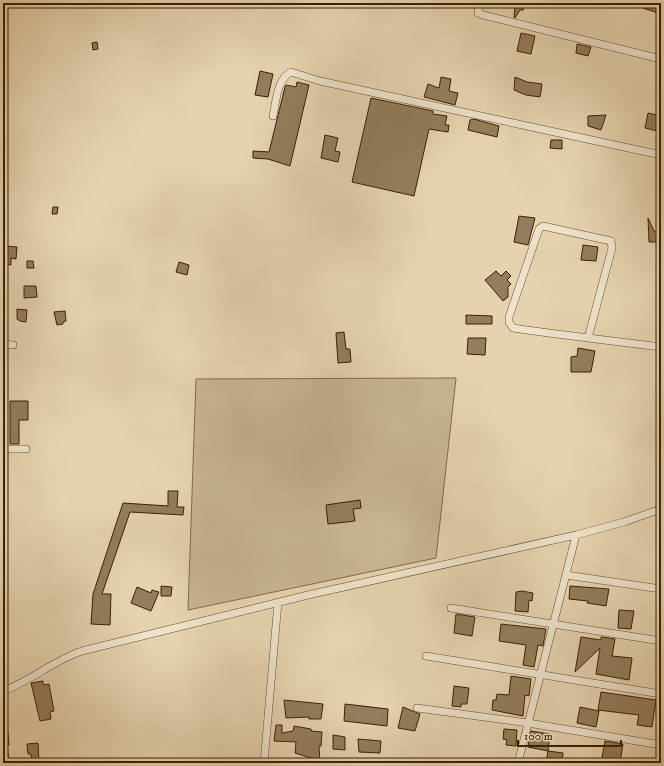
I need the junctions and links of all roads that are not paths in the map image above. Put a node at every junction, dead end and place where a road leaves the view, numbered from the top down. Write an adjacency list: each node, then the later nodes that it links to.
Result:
1 (479, 3): 2 (street)
2 (661, 59)
3 (273, 116): 4 (street)
4 (661, 155)
5 (588, 338): 5 (street); 8 (street)
6 (3, 344): 7 (street)
7 (13, 344)
8 (661, 347)
9 (3, 449): 10 (street)
10 (26, 449)
11 (661, 509): 12 (street)
12 (576, 535): 13 (street); 15 (street)
13 (566, 575): 14 (street); 17 (street)
14 (661, 589)
15 (278, 602): 21 (street); 26 (street)
16 (451, 608): 17 (street)
17 (553, 623): 18 (street); 20 (street)
18 (661, 641)
19 (426, 656): 20 (street)
20 (540, 674): 22 (street); 24 (street)
21 (3, 691)
22 (661, 694)
23 (417, 708): 24 (street)
24 (528, 723): 25 (street); 27 (street)
25 (661, 744)
26 (264, 763)
27 (518, 763)

